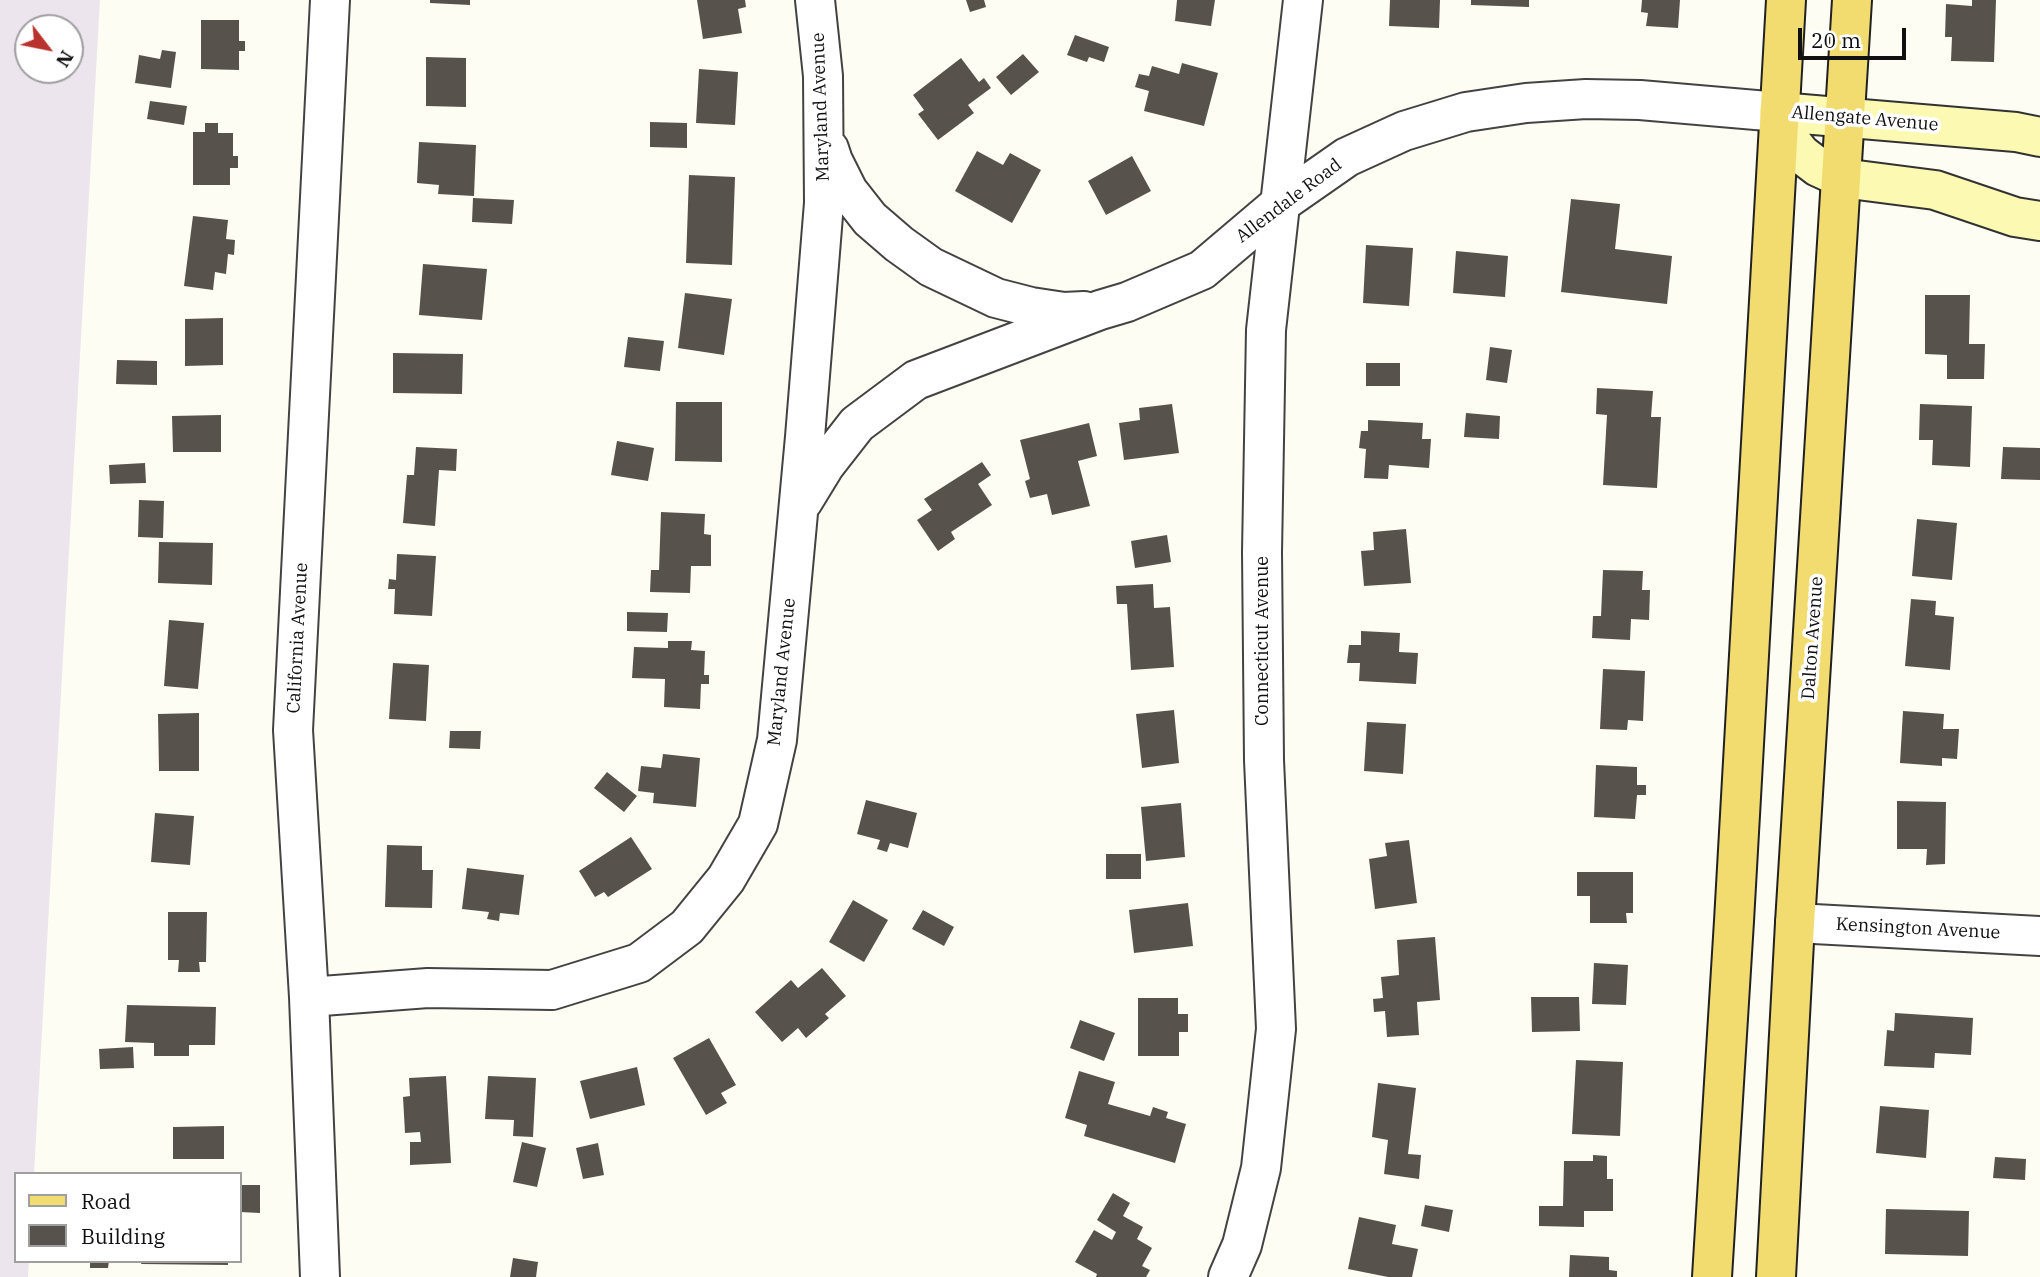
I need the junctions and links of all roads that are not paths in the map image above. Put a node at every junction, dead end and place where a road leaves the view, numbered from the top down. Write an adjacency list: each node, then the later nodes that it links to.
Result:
1 (330, 0): 17 (street, California Avenue)
2 (815, 0): 8 (street, Maryland Avenue)
3 (1303, 0): 11 (street, Connecticut Avenue)
4 (1786, 0): 6 (main road)
5 (1852, 0): 7 (main road, Dalton Avenue)
6 (1779, 112): 7 (street, Allengate Avenue); 10 (street, Allengate Avenue); 11 (street, Allendale Road); 20 (main road)
7 (1846, 118): 9 (street, Allengate Avenue); 10 (main road, Dalton Avenue)
8 (823, 127): 13 (street, Allendale Road); 14 (street, Maryland Avenue)
9 (2040, 137)
10 (1842, 178): 12 (street, Allengate Avenue); 15 (main road, Dalton Avenue)
11 (1281, 203): 13 (street, Allendale Road); 19 (street, Connecticut Avenue)
12 (2040, 221)
13 (1100, 310): 14 (street, Allendale Road)
14 (798, 509): 17 (street, Maryland Avenue)
15 (1795, 923): 16 (street, Kensington Avenue); 21 (main road, Dalton Avenue)
16 (2040, 936)
17 (309, 997): 18 (street, California Avenue)
18 (320, 1277)
19 (1228, 1277)
20 (1712, 1277)
21 (1776, 1277)

